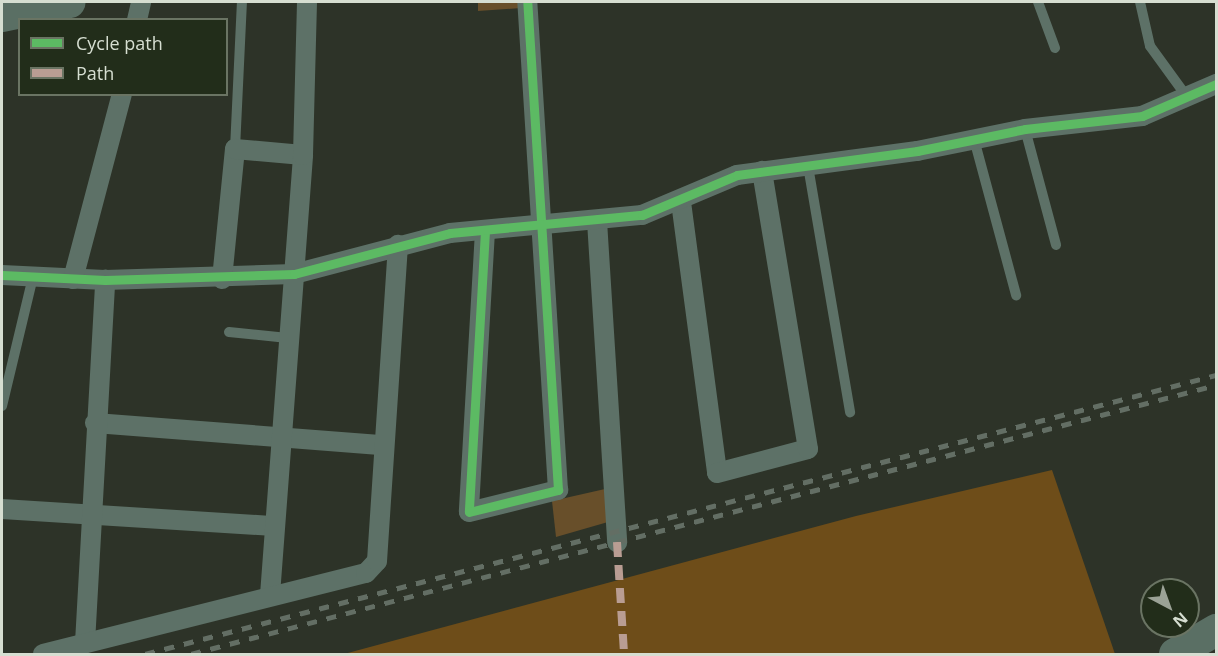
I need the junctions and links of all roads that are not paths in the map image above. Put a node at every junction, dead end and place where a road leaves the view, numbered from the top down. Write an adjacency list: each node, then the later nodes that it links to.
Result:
1 (70, 2): 8 (main road)
2 (141, 2): 9 (street)
3 (242, 2): 16 (lane)
4 (307, 2): 17 (street)
5 (527, 2): 22 (street)
6 (1038, 2): 10 (lane)
7 (1140, 2): 13 (lane)
8 (4, 10)
9 (137, 18)
10 (1055, 48)
11 (1216, 84): 13 (street)
12 (121, 96): 29 (street)
13 (1187, 97): 14 (street)
14 (1025, 129): 15 (street); 25 (lane)
15 (974, 139): 18 (street); 32 (lane)
16 (235, 148): 17 (street); 30 (street)
17 (303, 155): 26 (street)
18 (808, 166): 19 (street); 36 (lane)
19 (762, 171): 20 (street); 20 (street)
20 (681, 202): 21 (street)
21 (597, 221): 22 (street); 43 (street)
22 (542, 227): 23 (street); 23 (street)
23 (485, 231): 24 (street)
24 (398, 245): 26 (street); 39 (street)
25 (1056, 245)
26 (294, 274): 30 (street); 34 (street)
27 (2, 275): 28 (street)
28 (33, 277): 29 (street); 35 (lane)
29 (73, 279): 31 (street)
30 (222, 279): 31 (street)
31 (105, 280): 37 (street)
32 (1016, 295)
33 (229, 332): 34 (lane)
34 (288, 338): 38 (street)
35 (2, 406)
36 (850, 412)
37 (95, 423): 38 (street); 41 (street)
38 (280, 436): 39 (street); 42 (street)
39 (383, 445): 44 (street)
40 (2, 510): 41 (street)
41 (89, 514): 42 (street); 46 (street)
42 (274, 526): 44 (street)
43 (617, 542)
44 (270, 595): 46 (street)
45 (1216, 630): 48 (main road)
46 (85, 643): 47 (street)
47 (43, 654)
48 (1174, 654)

